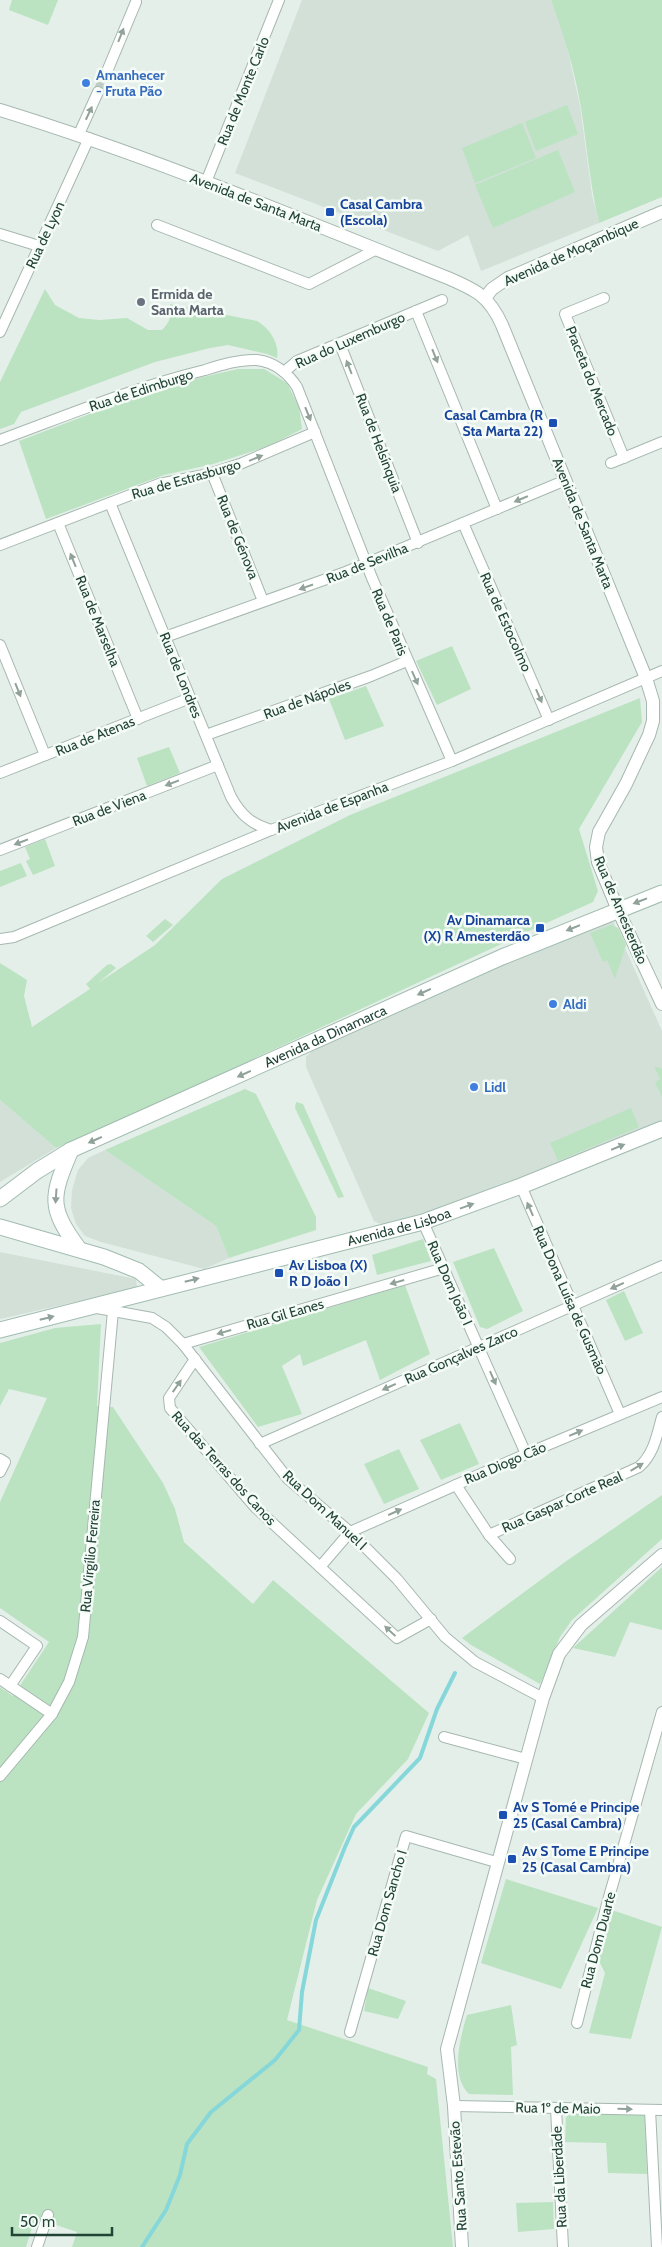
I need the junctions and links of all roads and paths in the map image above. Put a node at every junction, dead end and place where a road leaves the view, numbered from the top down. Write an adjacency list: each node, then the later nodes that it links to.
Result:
1 (279, 0): 7 (street, Rua de Monte Carlo)
2 (136, 2): 3 (street, one-way to 2)
3 (108, 69)
4 (98, 92): 6 (street, Rua de Lyon, one-way to 4)
5 (0, 110): 6 (street, Avenida de Santa Marta)
6 (84, 136): 7 (street, Avenida de Santa Marta); 11 (street, Rua de Lyon)
7 (206, 182): 12 (street, Avenida de Santa Marta)
8 (662, 212): 13 (street, Avenida de Moçambique)
9 (157, 225): 12 (street)
10 (0, 234): 11 (street)
11 (40, 246): 17 (street, Rua de Lyon)
12 (377, 249): 13 (street, Avenida de Santa Marta)
13 (485, 298): 26 (street, Avenida de Santa Marta)
14 (604, 298): 23 (street, Praceta do Mercado)
15 (442, 300): 16 (street, Rua do Luxemburgo)
16 (416, 311): 18 (street, Rua do Luxemburgo); 28 (street, Rua do Luxemburgo, one-way to 28)
17 (0, 332)
18 (340, 344): 19 (street, Rua do Luxemburgo); 31 (street, Rua de Helsínquia, one-way to 18)
19 (284, 372): 20 (street, Rua de Paris, one-way to 20); 21 (street, Rua de Edimburgo)
20 (315, 432): 25 (street, Rua de Estrasburgo, one-way to 20); 33 (street, Rua de Paris)
21 (0, 440)
22 (661, 445): 23 (street)
23 (624, 458): 24 (street)
24 (610, 464)
25 (212, 473): 27 (street, Rua de Estrasburgo); 34 (street, Rua de Génova)
26 (566, 480): 28 (street, Rua de Sevilha, one-way to 28); 39 (street, Avenida de Santa Marta)
27 (110, 503): 29 (street, Rua de Estrasburgo); 35 (street, Rua de Londres)
28 (497, 509): 30 (street, Rua de Sevilha)
29 (58, 523): 32 (street, Rua de Estrasburgo); 41 (street, Rua de Marselha, one-way to 29)
30 (463, 524): 31 (street, Rua de Sevilha); 42 (street, Rua de Estocolmo, one-way to 42)
31 (418, 543): 33 (street, Rua de Sevilha)
32 (0, 545)
33 (366, 564): 34 (street, Rua de Sevilha, one-way to 34); 37 (street, Rua de Paris)
34 (263, 602): 35 (street, Rua de Sevilha)
35 (165, 637): 40 (street, Rua de Londres)
36 (0, 645): 44 (street, one-way to 44)
37 (407, 661): 43 (street, Rua de Nápoles); 45 (street, Rua de Paris, one-way to 45)
38 (662, 671): 39 (street, Avenida de Espanha)
39 (646, 678): 42 (street, Avenida de Espanha); 51 (street, Rua de Amesterdão)
40 (190, 698): 41 (street, Rua de Atenas); 43 (street, Rua de Londres)
41 (138, 719): 44 (street, Rua de Atenas)
42 (549, 720): 45 (street, Avenida de Espanha)
43 (206, 736): 46 (street, Rua de Londres)
44 (45, 755): 47 (street, Rua de Atenas)
45 (452, 762): 48 (street, Avenida de Espanha)
46 (218, 765): 48 (street, Rua de Londres); 49 (street, Rua de Viena, one-way to 49)
47 (0, 773)
48 (271, 830): 52 (street, Avenida de Espanha)
49 (0, 850)
50 (662, 893): 51 (main road, Avenida da Dinamarca, one-way to 51)
51 (618, 910): 53 (street, Rua de Amesterdão); 55 (main road, Avenida da Dinamarca, one-way to 55)
52 (0, 939)
53 (662, 1004)
54 (662, 1128): 56 (main road, Avenida de Lisboa, one-way to 54)
55 (71, 1150): 57 (main road, Avenida da Dinamarca); 60 (main road, one-way to 60)
56 (521, 1186): 58 (main road, Avenida de Lisboa, one-way to 56); 64 (street, Rua Dona Luísa de Gusmão, one-way to 56)
57 (0, 1200)
58 (423, 1222): 62 (street, Rua Dom João I); 63 (main road, Avenida de Lisboa, one-way to 58)
59 (0, 1227): 60 (main road)
60 (79, 1249): 63 (main road)
61 (662, 1266): 64 (street, Rua Gonçalves Zarco, one-way to 64)
62 (444, 1268): 68 (street, Rua Gil Eanes, one-way to 68); 69 (street, Rua Dom João I)
63 (160, 1288): 65 (main road, Avenida de Lisboa)
64 (573, 1305): 69 (street, Rua Gonçalves Zarco); 72 (street, Rua Dona Luísa de Gusmão)
65 (91, 1307): 66 (street, Rua Dom Manuel I); 67 (main road, Avenida de Lisboa, one-way to 65)
66 (113, 1310): 68 (street, Rua Dom Manuel I); 90 (street, Rua Virgílio Ferreira)
67 (0, 1330)
68 (183, 1344): 70 (street, Rua Dom Manuel I)
69 (479, 1347): 74 (street, Rua Gonçalves Zarco, one-way to 74); 75 (street, Rua Dom João I, one-way to 75)
70 (195, 1359): 74 (street, Rua Dom Manuel I); 83 (street, Rua das Terras dos Canos, one-way to 70)
71 (662, 1397): 72 (street, Rua Diogo Cão)
72 (620, 1414): 75 (street, Rua Diogo Cão, one-way to 72)
73 (662, 1417): 80 (street, Rua Gaspar Corte Real, one-way to 73)
74 (260, 1444): 79 (street, Rua Dom Manuel I)
75 (526, 1454): 78 (street, Rua Diogo Cão)
76 (2, 1460): 77 (street)
77 (0, 1472)
78 (456, 1484): 79 (street, Rua Diogo Cão, one-way to 78); 80 (street, Rua Gaspar Corte Real)
79 (350, 1532): 83 (street); 84 (street, Rua Dom Manuel I)
80 (489, 1535): 82 (street)
81 (662, 1556): 88 (street, Rua Santo Estevão)
82 (510, 1560)
83 (320, 1567): 84 (street, Rua das Terras dos Canos, one-way to 83)
84 (431, 1619): 88 (street, Rua Dom Manuel I)
85 (0, 1621): 87 (street)
86 (0, 1679): 87 (street)
87 (10, 1686): 90 (street)
88 (543, 1698): 92 (street, Rua Santo Estevão)
89 (662, 1712): 95 (street, Rua Dom Duarte)
90 (52, 1714): 93 (street, Rua Virgílio Ferreira)
91 (444, 1737): 92 (street)
92 (526, 1759): 94 (street, Rua Santo Estevão)
93 (0, 1776)
94 (496, 1862): 96 (street, Rua Dom Sancho I); 97 (street, Rua Santo Estevão)
95 (577, 2023)
96 (350, 2032)
97 (454, 2106): 98 (street, Rua 1º de Maio); 103 (street, Rua Santo Estevão)
98 (556, 2108): 99 (street, Rua 1º de Maio, one-way to 99); 104 (street, Rua da Liberdade)
99 (650, 2110): 100 (street, Rua 1º de Maio); 105 (street)
100 (662, 2110)
101 (48, 2216): 102 (street)
102 (37, 2247)
103 (462, 2247)
104 (562, 2247)
105 (657, 2247)

